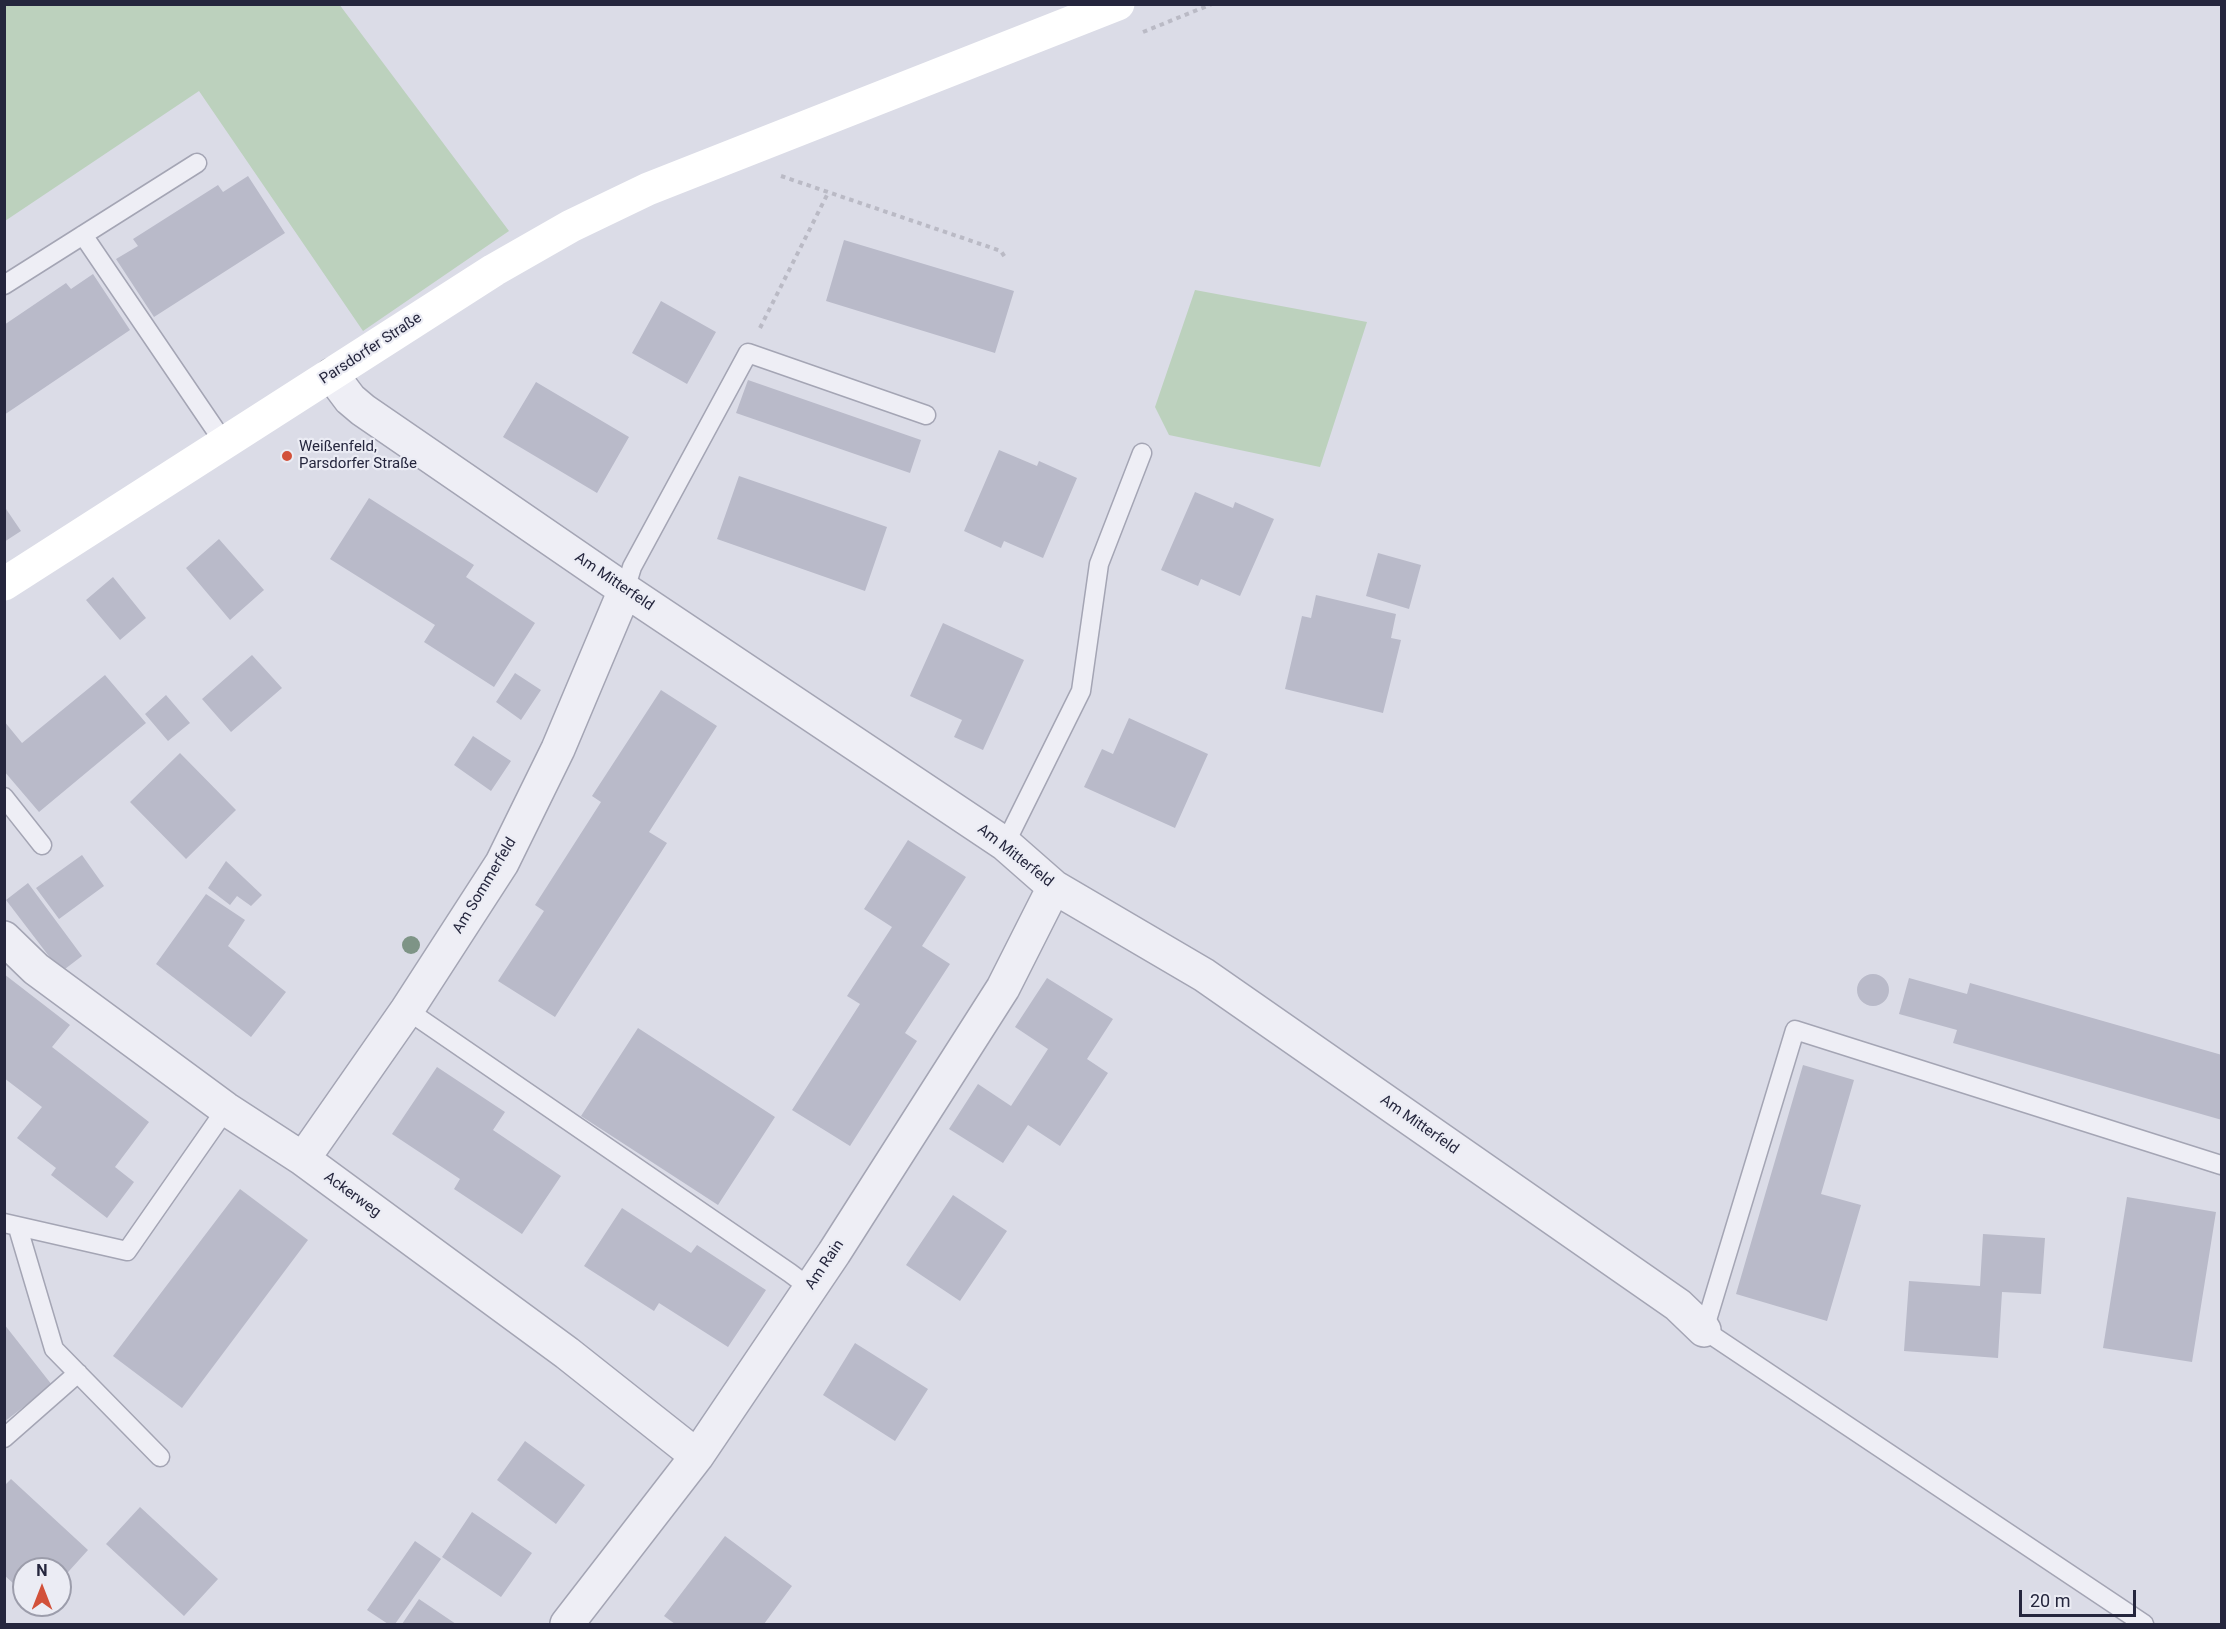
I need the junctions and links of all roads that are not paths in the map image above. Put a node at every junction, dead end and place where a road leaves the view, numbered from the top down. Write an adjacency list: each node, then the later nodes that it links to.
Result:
1 (1118, 4): 5 (street, Parsdorfer Straße)
2 (197, 163): 3 (lane)
3 (83, 235): 4 (lane); 7 (lane)
4 (4, 285)
5 (332, 375): 7 (street, Parsdorfer Straße); 10 (street, Am Mitterfeld)
6 (926, 415): 10 (lane)
7 (225, 444): 9 (street, Parsdorfer Straße)
8 (1142, 453): 12 (lane)
9 (4, 584)
10 (625, 590): 12 (street, Am Mitterfeld); 16 (street, Am Sommerfeld)
11 (4, 797): 13 (lane)
12 (1005, 844): 14 (street, Am Mitterfeld)
13 (42, 845)
14 (1054, 886): 21 (street, Am Rain); 22 (street, Am Mitterfeld)
15 (4, 938): 17 (street, Ackerweg)
16 (407, 1010): 18 (street, Am Sommerfeld); 21 (lane)
17 (226, 1109): 18 (street, Ackerweg); 20 (lane)
18 (303, 1159): 25 (street, Ackerweg)
19 (2221, 1165): 22 (lane)
20 (11, 1226): 23 (lane)
21 (810, 1288): 25 (street, Am Rain)
22 (1704, 1330): 28 (lane)
23 (78, 1373): 24 (lane); 26 (lane)
24 (4, 1438)
25 (697, 1456): 27 (street, Am Rain)
26 (160, 1457)
27 (567, 1624)
28 (2144, 1624)

